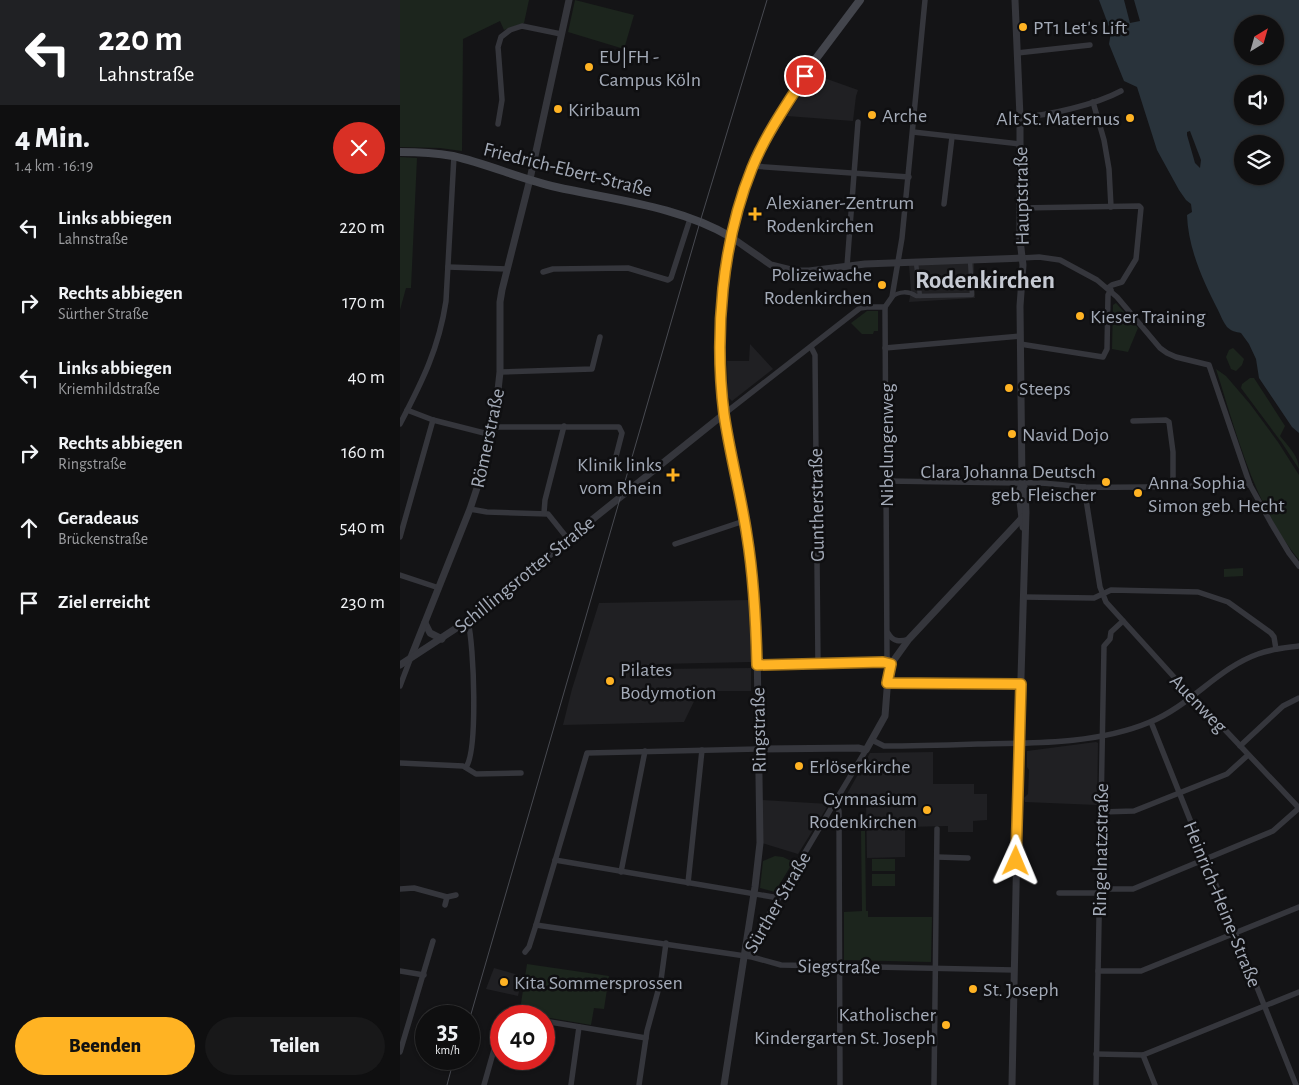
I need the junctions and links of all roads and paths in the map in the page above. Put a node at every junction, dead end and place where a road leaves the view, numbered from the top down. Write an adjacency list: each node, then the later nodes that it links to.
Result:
1 (569, 0): 5 (street, Römerstraße)
2 (860, 0): 18 (main road)
3 (925, 0): 13 (street)
4 (1015, 0): 7 (street, Hauptstraße)
5 (561, 34): 12 (street); 21 (street, Römerstraße)
6 (1090, 45): 7 (street)
7 (1016, 53): 10 (street, Hauptstraße)
8 (1121, 91): 9 (street)
9 (1093, 102): 10 (street); 23 (street)
10 (1020, 117): 15 (street, Hauptstraße)
11 (858, 122): 19 (street)
12 (498, 124)
13 (914, 132): 14 (street); 20 (street)
14 (952, 137): 15 (street); 22 (street)
15 (1020, 144): 24 (street, Hauptstraße)
16 (400, 152): 17 (main road, Friedrich-Ebert-Straße)
17 (454, 156): 21 (main road, Friedrich-Ebert-Straße); 32 (street)
18 (753, 166): 19 (street); 26 (main road)
19 (853, 173): 20 (street); 31 (street)
20 (909, 177): 29 (street)
21 (530, 180): 25 (main road, Friedrich-Ebert-Straße); 33 (street, Römerstraße)
22 (944, 204)
23 (1111, 207): 24 (street); 35 (street)
24 (1019, 208): 27 (street, Hauptstraße)
25 (693, 220): 26 (main road, Friedrich-Ebert-Straße); 34 (street)
26 (731, 237): 31 (street); 46 (street, Ringstraße)
27 (1022, 258): 28 (street); 35 (street); 39 (street, Hauptstraße)
28 (970, 260): 30 (street); 36 (street)
29 (898, 262): 30 (street); 31 (street); 37 (street)
30 (916, 262): 36 (street)
31 (847, 266)
32 (448, 267): 33 (street); 45 (street)
33 (507, 270): 44 (street, Römerstraße)
34 (544, 272)
35 (1109, 289): 41 (street); 55 (street)
36 (920, 296): 37 (street)
37 (892, 297): 38 (street)
38 (885, 307): 42 (street, Schillingsrotter Straße); 43 (street, Nibelungenweg)
39 (1020, 336): 41 (street, Hauptstraße); 43 (street)
40 (600, 337): 44 (street)
41 (1020, 344): 54 (street, Hauptstraße)
42 (811, 347): 46 (street, Schillingsrotter Straße); 84 (street, Guntherstraße)
43 (885, 348): 53 (street, Nibelungenweg)
44 (500, 372): 51 (street, Römerstraße)
45 (407, 410): 47 (street); 49 (street)
46 (724, 414): 63 (street, Ringstraße); 67 (street, Schillingsrotter Straße)
47 (433, 420): 51 (street); 65 (street)
48 (1133, 421): 57 (street)
49 (400, 424)
50 (564, 426): 51 (street); 52 (street); 61 (street)
51 (493, 431): 59 (street, Römerstraße)
52 (613, 468)
53 (886, 481): 54 (street); 77 (street, Nibelungenweg)
54 (1022, 483): 56 (street); 58 (street, Hauptstraße); 60 (street, Hauptstraße)
55 (1250, 484): 57 (street); 69 (street)
56 (1084, 487): 57 (street); 72 (street)
57 (1173, 487)
58 (1019, 504): 62 (street, Hauptstraße); 64 (street, Hauptstraße)
59 (470, 509): 61 (street); 71 (street, Römerstraße)
60 (1026, 512): 62 (street); 66 (street, Hauptstraße)
61 (544, 513): 67 (street)
62 (1021, 519): 64 (street, Sürther Straße); 66 (street, Hauptstraße)
63 (744, 521): 68 (street); 86 (street, Ringstraße)
64 (1011, 528): 66 (street); 79 (street, Sürther Straße)
65 (400, 537)
66 (1025, 537): 73 (street)
67 (568, 539): 74 (street, Schillingsrotter Straße)
68 (675, 544)
69 (1299, 566)
70 (400, 575): 71 (street)
71 (439, 588): 76 (street, Römerstraße)
72 (1102, 594): 73 (street); 75 (street, Auenweg); 81 (street)
73 (1023, 597): 89 (street)
74 (468, 622): 78 (street, Schillingsrotter Straße); 105 (street)
75 (1123, 622): 91 (street, Auenweg); 94 (street, Ringelnatzstraße)
76 (425, 623): 78 (street); 82 (street, Römerstraße)
77 (887, 631): 79 (street); 85 (street, Nibelungenweg)
78 (442, 639): 82 (street, Schillingsrotter Straße)
79 (909, 639): 85 (street, Sürther Straße)
80 (1299, 646): 81 (street)
81 (1276, 649): 91 (street)
82 (411, 657): 83 (street, Schillingsrotter Straße); 87 (street, Römerstraße)
83 (400, 664)
84 (818, 664): 85 (street); 86 (street)
85 (891, 664): 88 (street, Sürther Straße)
86 (757, 665): 98 (street, Ringstraße)
87 (401, 676): 90 (street, Römerstraße)
88 (887, 683): 89 (street); 95 (street, Sürther Straße)
89 (1021, 684): 96 (street)
90 (400, 686)
91 (1192, 698): 93 (street); 97 (street, Auenweg)
92 (1299, 698): 97 (street)
93 (1151, 722): 94 (street); 108 (street, Heinrich-Heine-Straße)
94 (1103, 735): 96 (street); 111 (street, Ringelnatzstraße)
95 (872, 740): 96 (street); 100 (street, Sürther Straße)
96 (1019, 743): 136 (street)
97 (1240, 746): 102 (street, Auenweg)
98 (758, 748): 99 (street); 100 (street); 122 (street, Ringstraße)
99 (702, 750): 101 (street); 118 (street)
100 (866, 750): 109 (street, Sürther Straße)
101 (645, 751): 116 (street); 117 (street)
102 (1248, 755): 108 (street); 110 (street, Auenweg)
103 (400, 763): 105 (street)
104 (514, 765): 106 (street)
105 (466, 767): 106 (street)
106 (514, 773): 107 (street)
107 (521, 773)
108 (1179, 794): 111 (street); 115 (street, Heinrich-Heine-Straße)
109 (836, 802): 125 (street, Sürther Straße); 134 (street)
110 (1299, 808): 115 (street)
111 (1101, 812): 120 (street, Ringelnatzstraße)
112 (937, 829): 113 (street)
113 (937, 857): 114 (street); 135 (street)
114 (968, 858)
115 (1205, 859): 120 (street); 129 (street, Heinrich-Heine-Straße)
116 (555, 860): 117 (street); 128 (street)
117 (622, 872): 118 (street)
118 (688, 882): 122 (street)
119 (400, 889): 124 (street)
120 (1099, 891): 121 (street); 138 (street, Ringelnatzstraße)
121 (1060, 892)
122 (754, 893): 125 (street); 133 (street, Ringstraße)
123 (456, 895): 124 (street)
124 (447, 897): 126 (street)
125 (779, 898): 133 (street, Sürther Straße)
126 (445, 905)
127 (1299, 907): 129 (street)
128 (536, 926): 131 (street, Siegstraße); 132 (street)
129 (1235, 932): 138 (street); 141 (street, Heinrich-Heine-Straße)
130 (434, 941): 139 (street)
131 (666, 943): 133 (street, Siegstraße); 144 (street)
132 (524, 952)
133 (745, 956): 134 (street, Siegstraße); 152 (street, Sürther Straße)
134 (839, 965): 135 (street, Siegstraße); 153 (street)
135 (935, 968): 136 (street, Siegstraße); 154 (street)
136 (1014, 970): 155 (street)
137 (400, 971): 139 (street)
138 (1098, 971): 146 (street, Ringelnatzstraße)
139 (424, 975): 145 (street)
140 (1299, 992): 141 (street)
141 (1264, 1006): 147 (street); 158 (street, Heinrich-Heine-Straße)
142 (555, 1023): 143 (street)
143 (579, 1027): 144 (street); 150 (street)
144 (646, 1038): 151 (street)
145 (400, 1052)
146 (1096, 1054): 147 (street); 156 (street, Ringelnatzstraße)
147 (1143, 1055): 157 (street)
148 (490, 1064): 149 (street)
149 (484, 1085)
150 (570, 1085)
151 (639, 1085)
152 (724, 1085)
153 (840, 1085)
154 (934, 1085)
155 (1012, 1085)
156 (1096, 1085)
157 (1155, 1085)
158 (1296, 1085)

